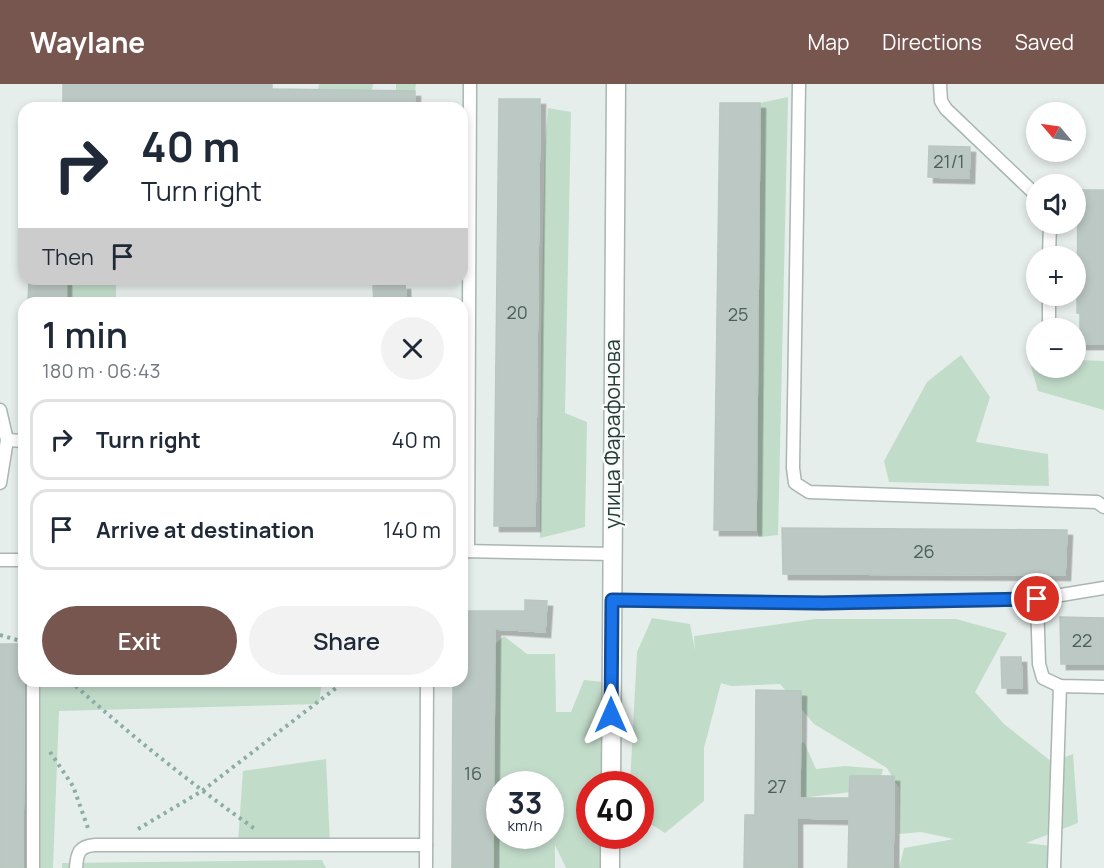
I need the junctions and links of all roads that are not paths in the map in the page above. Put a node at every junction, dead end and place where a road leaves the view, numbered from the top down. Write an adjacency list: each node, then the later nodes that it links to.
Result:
1 (470, 84): 6 (lane)
2 (616, 84): 13 (street, улица Фарафонова)
3 (799, 84): 11 (lane)
4 (940, 84): 5 (lane)
5 (1026, 185)
6 (468, 271)
7 (0, 410): 8 (lane)
8 (7, 440): 9 (lane); 10 (lane)
9 (18, 441)
10 (0, 483)
11 (1104, 507)
12 (468, 551): 13 (lane)
13 (612, 555): 18 (street, улица Фарафонова)
14 (0, 560): 15 (lane)
15 (18, 560)
16 (1104, 588): 17 (lane)
17 (1037, 599): 18 (lane); 19 (lane)
18 (612, 600): 23 (street, улица Фарафонова)
19 (1060, 686): 22 (lane); 30 (lane)
20 (33, 687): 26 (lane)
21 (427, 687): 24 (lane)
22 (1104, 687)
23 (611, 771)
24 (426, 845): 27 (lane); 28 (lane)
25 (610, 849): 29 (street)
26 (33, 868)
27 (76, 868)
28 (426, 868)
29 (610, 868)
30 (1054, 868)

